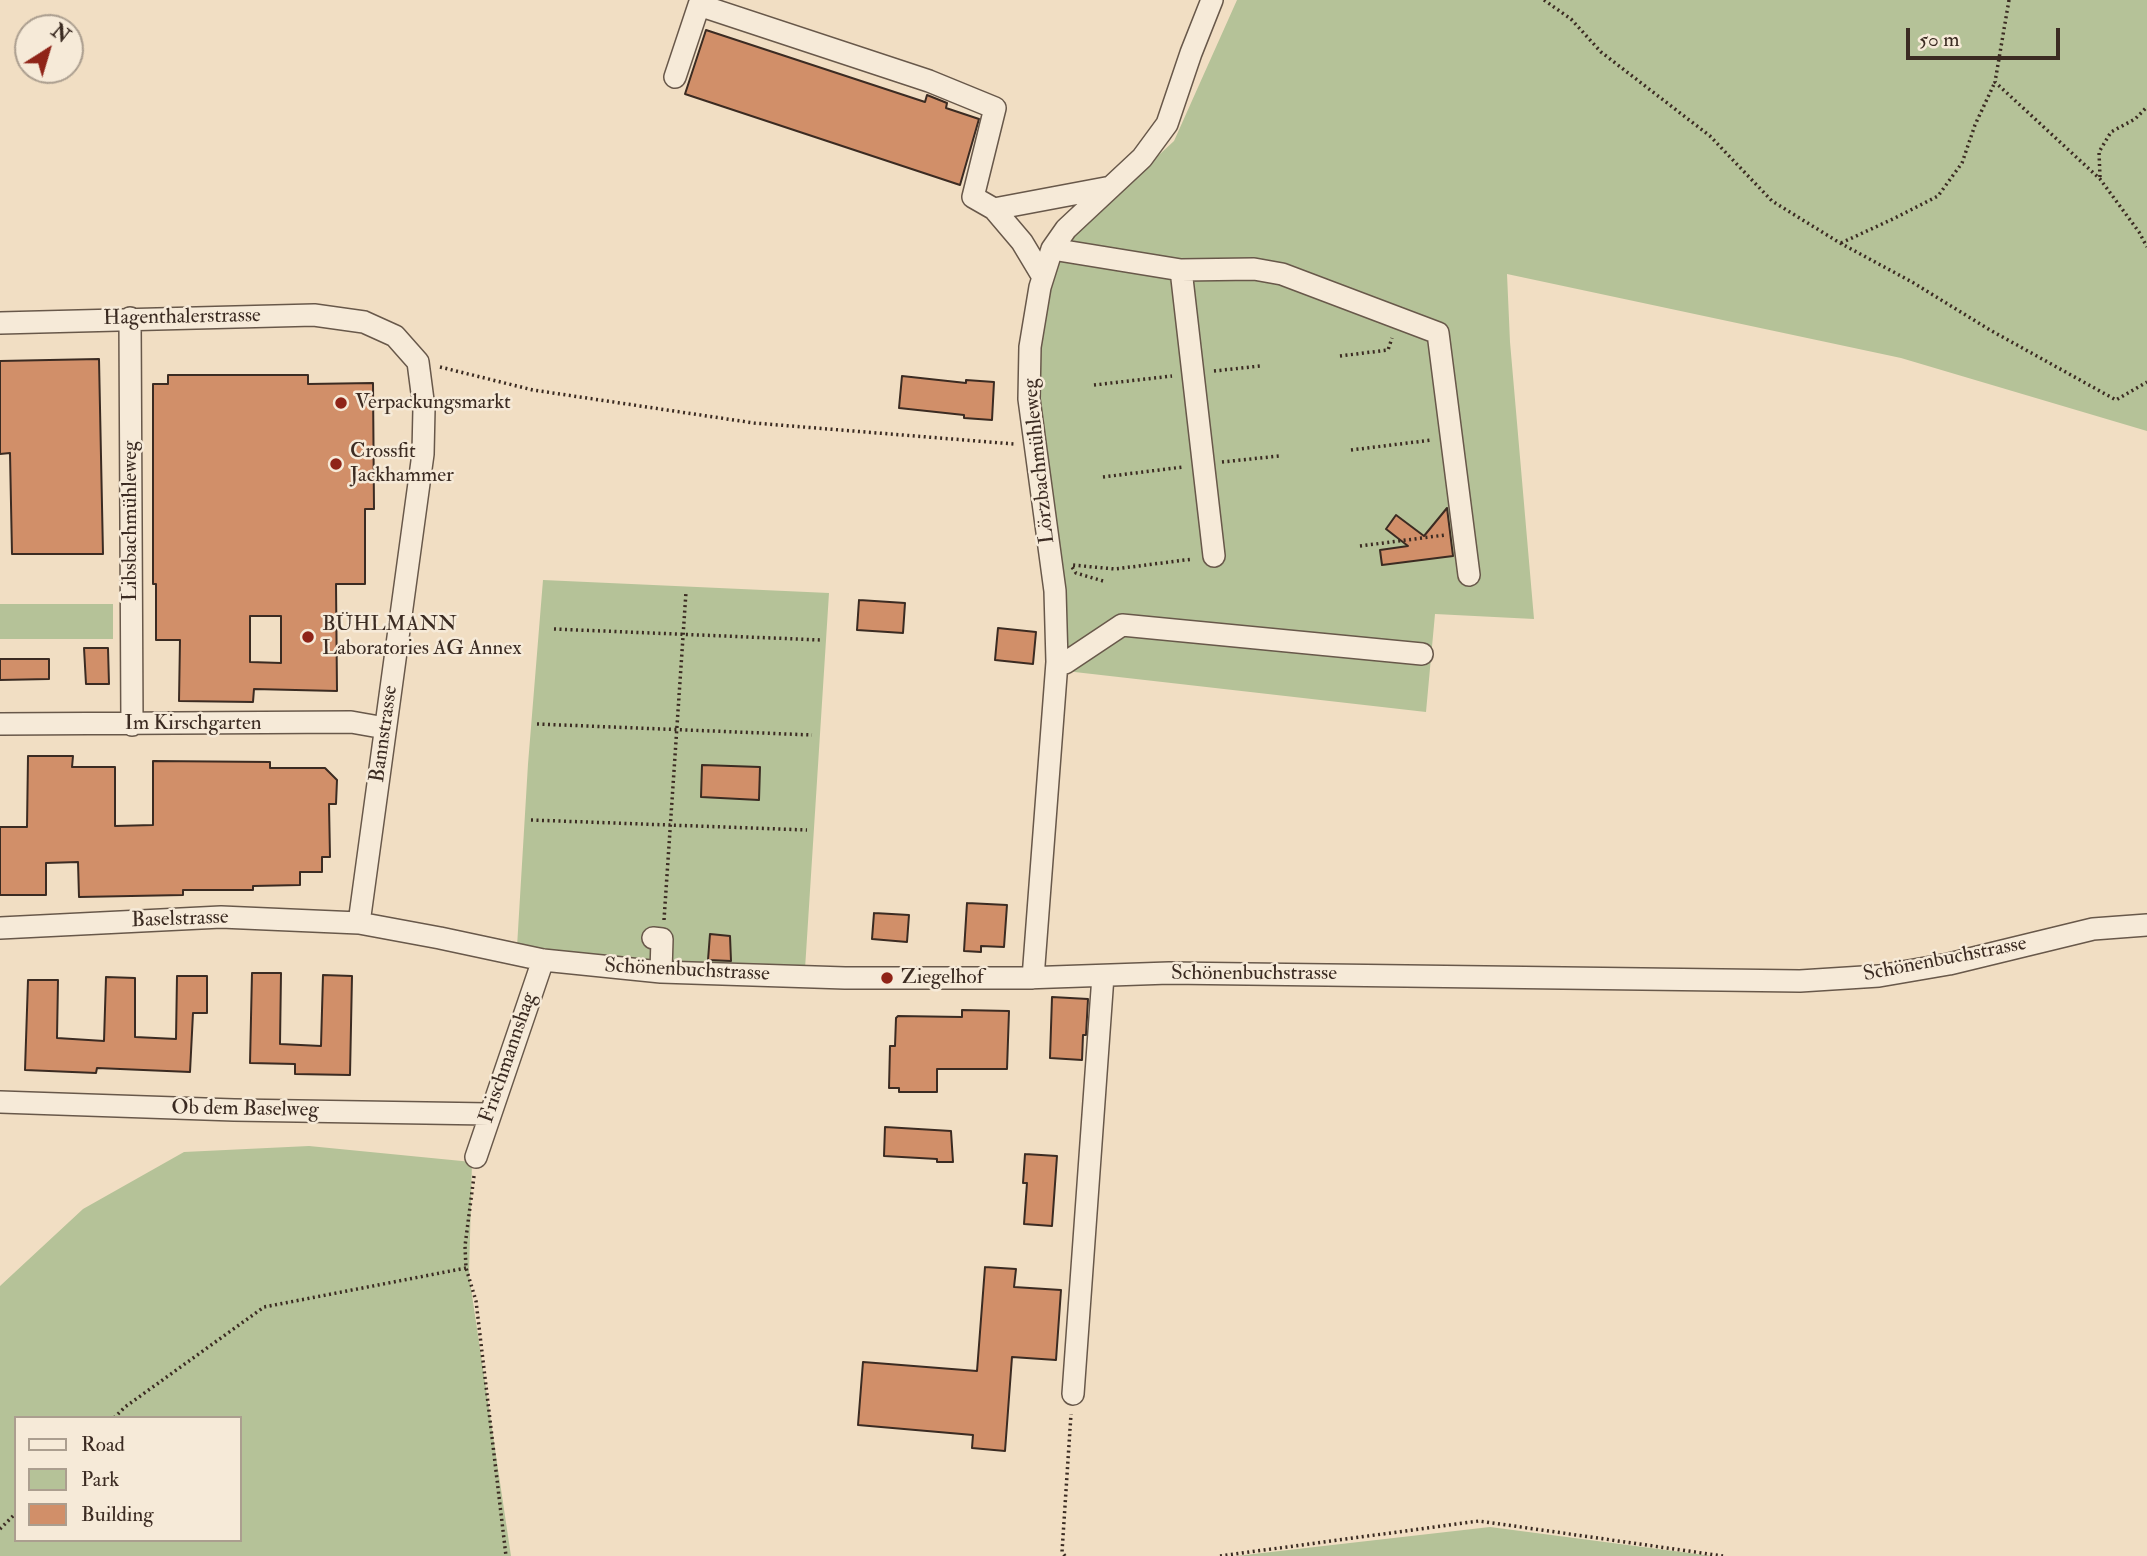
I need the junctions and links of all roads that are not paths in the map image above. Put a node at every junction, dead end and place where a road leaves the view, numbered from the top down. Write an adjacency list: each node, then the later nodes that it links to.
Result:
1 (1212, 0): 3 (street, Lörzbachmühleweg)
2 (675, 77): 4 (street)
3 (1111, 187): 4 (street); 5 (street, Lörzbachmühleweg)
4 (994, 209): 7 (street)
5 (1052, 249): 6 (street); 7 (street, Lörzbachmühleweg)
6 (1181, 270): 11 (street); 12 (street)
7 (1043, 277): 14 (street, Lörzbachmühleweg)
8 (130, 318): 9 (street, Hagenthalerstrasse); 10 (street, Hagenthalerstrasse); 16 (street, Libsbachmühleweg)
9 (0, 323)
10 (418, 362): 17 (street, Bannstrasse)
11 (1214, 556)
12 (1469, 575)
13 (1422, 654): 14 (street)
14 (1057, 662): 25 (street, Lörzbachmühleweg)
15 (0, 724): 16 (street, Im Kirschgarten)
16 (132, 725): 17 (street, Im Kirschgarten)
17 (385, 728): 18 (street, Bannstrasse)
18 (359, 923): 20 (street, Baselstrasse); 22 (street, Schönenbuchstrasse)
19 (2147, 925): 24 (street, Schönenbuchstrasse)
20 (0, 928)
21 (658, 939): 23 (street)
22 (543, 960): 23 (street, Schönenbuchstrasse); 27 (street, Frischmannshag)
23 (661, 972): 25 (street, Schönenbuchstrasse)
24 (1103, 976): 25 (street, Schönenbuchstrasse); 29 (street)
25 (1033, 978)
26 (0, 1102): 27 (street, Ob dem Baselweg)
27 (489, 1114): 28 (street, Frischmannshag)
28 (476, 1157)
29 (1073, 1394)

